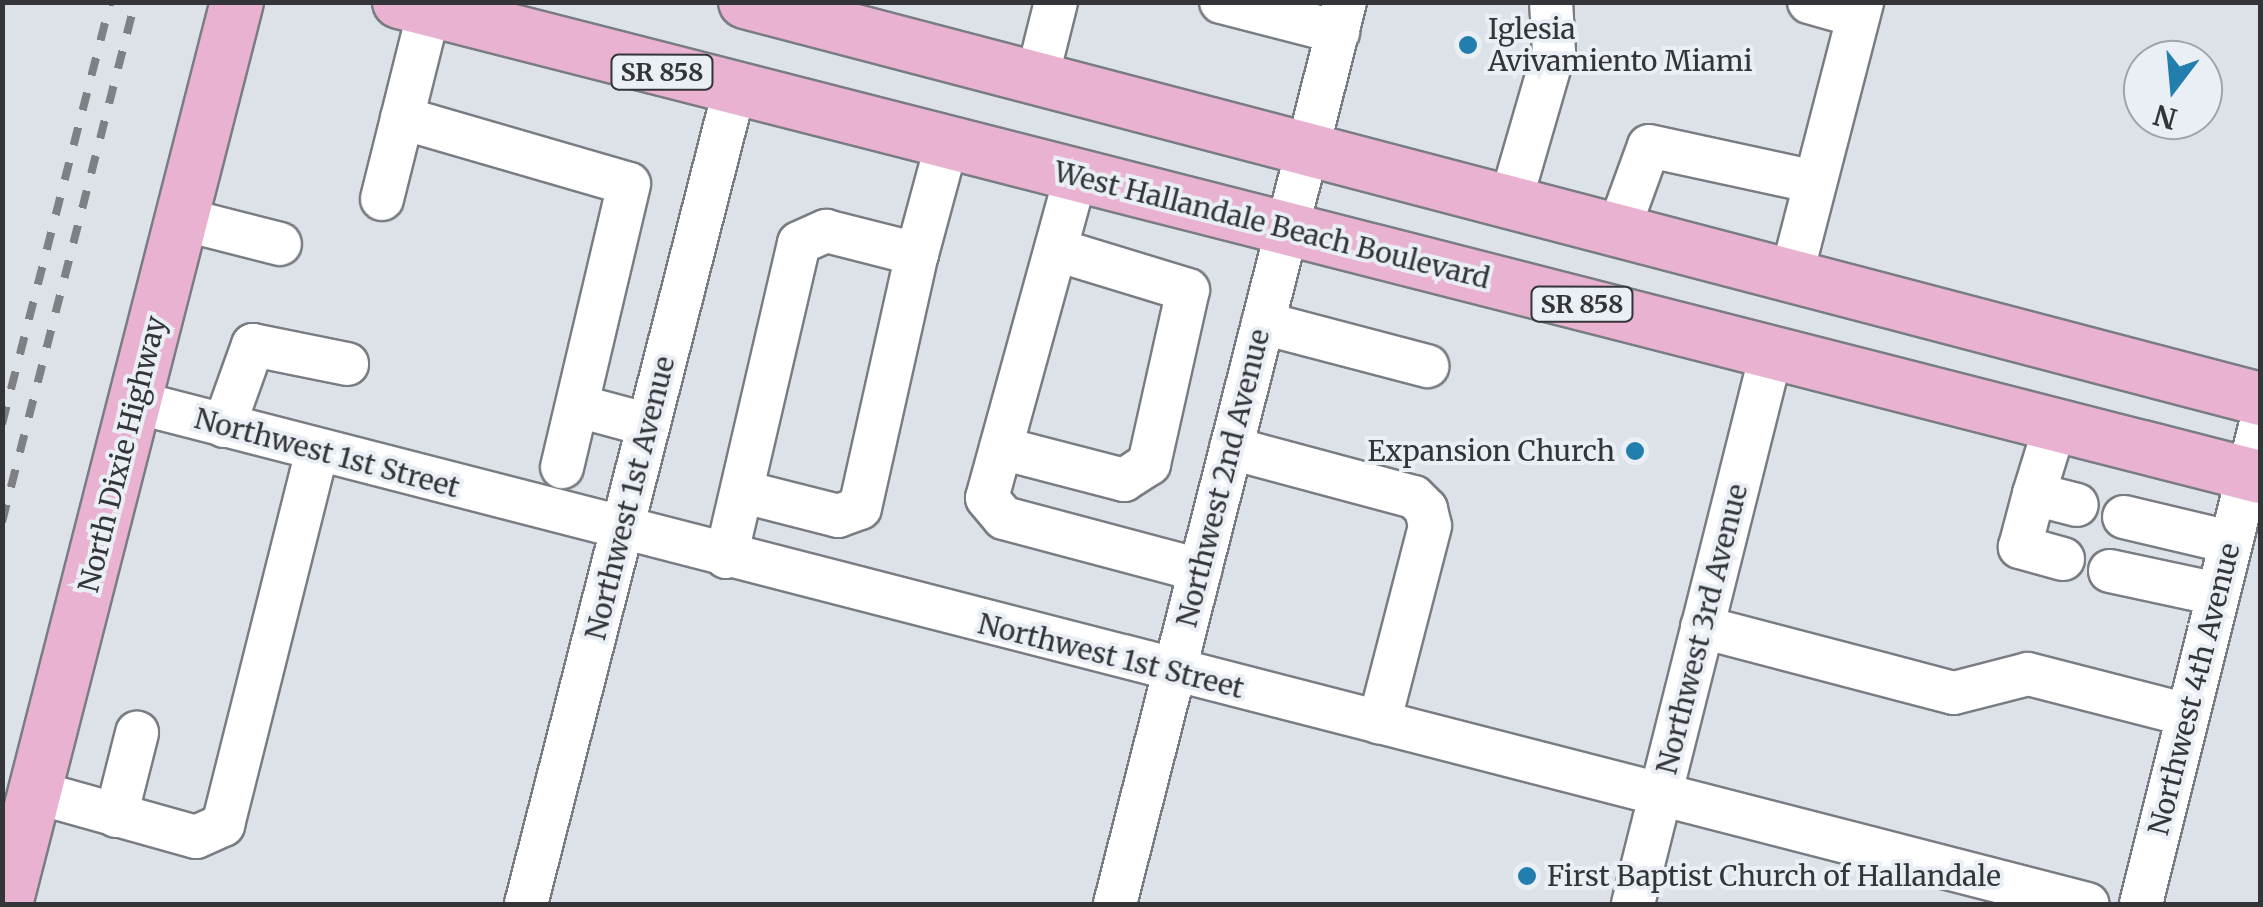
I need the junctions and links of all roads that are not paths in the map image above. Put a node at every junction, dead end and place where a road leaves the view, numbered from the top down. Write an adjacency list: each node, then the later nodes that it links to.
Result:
1 (237, 2): 19 (main road, North Dixie Highway)
2 (1056, 2): 10 (street)
3 (1220, 2): 9 (street)
4 (1551, 2): 18 (street)
5 (1808, 2): 8 (street)
6 (753, 3): 10 (main road)
7 (414, 6): 11 (main road, West Hallandale Beach Boulevard / SR 858); 12 (street)
8 (1860, 9): 16 (street)
9 (1342, 17): 14 (street, Northwest 2nd Avenue)
10 (1037, 78): 14 (main road)
11 (734, 91): 13 (main road, West Hallandale Beach Boulevard / SR 858); 33 (street, Northwest 1st Avenue)
12 (402, 118): 17 (street); 32 (street)
13 (947, 143): 15 (main road, West Hallandale Beach Boulevard / SR 858); 24 (street)
14 (1309, 150): 18 (main road); 20 (street, Northwest 2nd Avenue)
15 (1076, 175): 20 (main road, West Hallandale Beach Boulevard / SR 858); 23 (street)
16 (1814, 182): 21 (street); 25 (street)
17 (382, 199)
18 (1510, 203): 21 (main road)
19 (182, 219): 22 (street); 31 (main road, North Dixie Highway)
20 (1288, 226): 26 (street, Northwest 2nd Avenue); 27 (main road, West Hallandale Beach Boulevard / SR 858)
21 (1618, 231): 25 (main road)
22 (280, 244)
23 (1057, 250): 36 (street); 36 (street)
24 (917, 254): 41 (street); 41 (street)
25 (1791, 277): 30 (main road)
26 (1263, 322): 29 (street); 37 (street, Northwest 2nd Avenue)
27 (1771, 354): 35 (main road, West Hallandale Beach Boulevard / SR 858); 52 (street, Northwest 3rd Avenue)
28 (347, 364): 34 (street)
29 (1427, 366)
30 (2260, 399)
31 (135, 402): 34 (street, Northwest 1st Street); 57 (main road, North Dixie Highway)
32 (578, 406): 33 (street); 40 (street)
33 (649, 425): 45 (street, Northwest 1st Avenue)
34 (224, 426): 38 (street, Northwest 1st Street)
35 (2055, 426): 39 (main road, West Hallandale Beach Boulevard / SR 858); 42 (street)
36 (1001, 448): 49 (street)
37 (1231, 448): 49 (street, Northwest 2nd Avenue); 55 (street)
38 (316, 450): 45 (street, Northwest 1st Street); 59 (street)
39 (2256, 460): 46 (street, Northwest 4th Avenue)
40 (562, 467)
41 (744, 492): 47 (street)
42 (2034, 494): 43 (street); 48 (street)
43 (2076, 505)
44 (2124, 517): 46 (street)
45 (622, 531): 47 (street, Northwest 1st Street); 61 (street, Northwest 1st Avenue)
46 (2230, 542): 51 (street, Northwest 4th Avenue)
47 (726, 558): 53 (street, Northwest 1st Street)
48 (2063, 559)
49 (1200, 570): 53 (street, Northwest 2nd Avenue)
50 (2110, 570): 51 (street)
51 (2217, 594): 54 (street, Northwest 4th Avenue)
52 (1702, 627): 54 (street); 58 (street, Northwest 3rd Avenue)
53 (1173, 672): 55 (street, Northwest 1st Street); 62 (street, Northwest 2nd Avenue)
54 (2188, 715): 65 (street, Northwest 4th Avenue)
55 (1379, 723): 58 (street, Northwest 1st Street)
56 (137, 733): 59 (street)
57 (34, 792): 59 (street); 60 (main road, North Dixie Highway)
58 (1660, 795): 63 (street, Northwest 3rd Avenue); 64 (street, Northwest 1st Street)
59 (116, 816)
60 (6, 904)
61 (526, 904)
62 (1116, 904)
63 (1634, 904)
64 (2088, 904)
65 (2141, 904)

